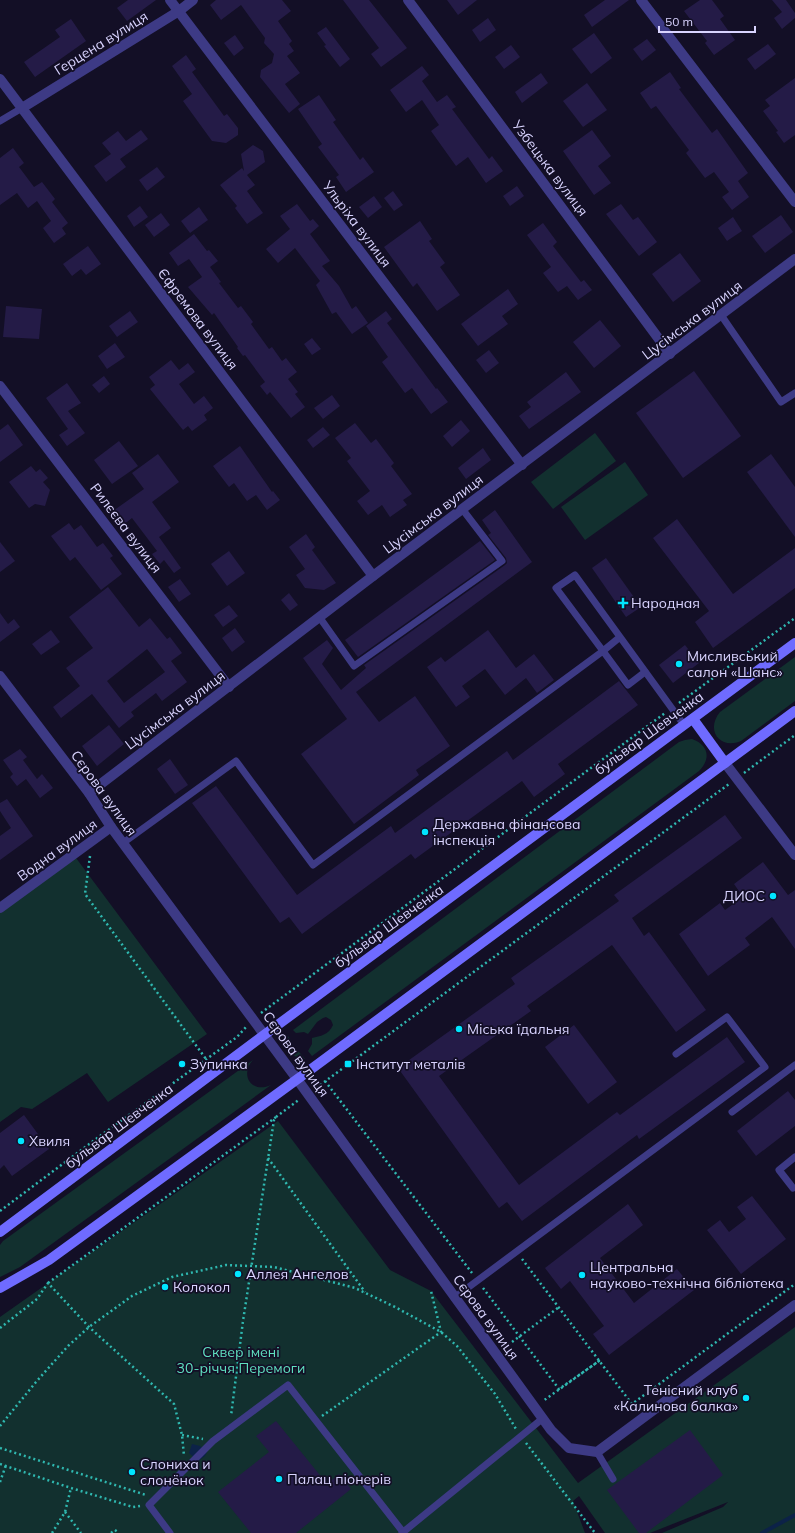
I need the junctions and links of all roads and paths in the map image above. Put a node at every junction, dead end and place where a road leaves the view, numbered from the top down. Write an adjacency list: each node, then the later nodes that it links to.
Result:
1 (170, 0): 5 (street, Ульріха вулиця)
2 (193, 0): 5 (street, Герцена вулиця)
3 (408, 0): 12 (street, Узбецька вулиця)
4 (641, 0): 9 (street)
5 (179, 11): 7 (street, Герцена вулиця); 15 (street, Ульріха вулиця)
6 (0, 79): 7 (street, Єфремова вулиця)
7 (22, 108): 8 (lane); 17 (street, Єфремова вулиця)
8 (0, 121)
9 (795, 202)
10 (795, 259): 11 (street, Цусімська вулиця)
11 (721, 315): 12 (street, Цусімська вулиця); 14 (lane)
12 (670, 354): 15 (street, Цусімська вулиця)
13 (0, 386): 25 (street, Рилєєва вулиця)
14 (795, 393)
15 (522, 465): 16 (street, Цусімська вулиця)
16 (463, 510): 17 (street, Цусімська вулиця); 18 (lane)
17 (373, 576): 18 (street, Цусімська вулиця)
18 (320, 618): 25 (street, Цусімська вулиця)
19 (795, 618): 26 (path)
20 (620, 637): 22 (lane); 22 (lane); 23 (lane)
21 (795, 643): 28 (main road, бульвар Шевченка)
22 (603, 650): 23 (lane); 36 (lane)
23 (645, 672): 26 (lane)
24 (0, 676): 33 (street, Сєрова вулиця)
25 (229, 687): 33 (street, Цусімська вулиця)
26 (672, 708): 29 (lane); 39 (path)
27 (795, 711): 31 (main road)
28 (693, 718): 29 (main road, бульвар Шевченка); 31 (main road)
29 (684, 725): 40 (main road, бульвар Шевченка)
30 (795, 735): 32 (path)
31 (725, 763): 32 (street); 44 (main road)
32 (737, 778): 37 (street); 45 (path)
33 (89, 793): 34 (street, Сєрова вулиця)
34 (111, 827): 35 (street, Водна вулиця); 36 (street, Сєрова вулиця)
35 (92, 841): 38 (street, Водна вулиця); 42 (path)
36 (123, 843): 39 (street, Сєрова вулиця)
37 (795, 855)
38 (0, 908)
39 (253, 1019): 40 (street, Сєрова вулиця); 42 (path)
40 (264, 1035): 44 (street, Сєрова вулиця); 53 (main road, бульвар Шевченка)
41 (676, 1054): 54 (lane)
42 (206, 1059): 52 (path)
43 (795, 1065): 47 (lane)
44 (297, 1079): 46 (street, Сєрова вулиця); 59 (main road)
45 (325, 1081): 46 (path); 56 (path)
46 (308, 1094): 48 (path); 62 (street, Сєрова вулиця)
47 (732, 1112)
48 (276, 1117): 49 (path); 57 (path)
49 (268, 1158): 55 (path); 61 (path)
50 (795, 1158): 51 (lane)
51 (793, 1188)
52 (0, 1211)
53 (0, 1232)
54 (516, 1251): 56 (lane); 64 (path)
55 (251, 1266): 61 (path); 65 (path); 75 (path)
56 (477, 1280): 62 (lane); 68 (path)
57 (48, 1283): 65 (path); 66 (path)
58 (795, 1284): 70 (path)
59 (0, 1288)
60 (431, 1291): 67 (path)
61 (367, 1293): 67 (path)
62 (454, 1298): 69 (street, Сєрова вулиця)
63 (795, 1306): 80 (street)
64 (559, 1308): 68 (path); 70 (path)
65 (89, 1327): 74 (path); 76 (path)
66 (0, 1328)
67 (441, 1332): 73 (path); 77 (path)
68 (520, 1336): 69 (path); 70 (path)
69 (495, 1354): 71 (street, Сєрова вулиця)
70 (600, 1360): 71 (path)
71 (534, 1407): 72 (street, Сєрова вулиця)
72 (542, 1418): 77 (lane); 80 (street, Сєрова вулиця)
73 (315, 1421): 75 (lane); 89 (lane)
74 (0, 1426)
75 (229, 1428): 78 (lane)
76 (182, 1435): 78 (path); 83 (path)
77 (521, 1437): 89 (lane); 95 (path)
78 (213, 1441): 83 (lane)
79 (0, 1448): 87 (path)
80 (597, 1452): 84 (lane)
81 (0, 1464): 82 (path)
82 (6, 1465): 85 (path); 86 (path)
83 (185, 1470): 87 (lane)
84 (613, 1479)
85 (0, 1482)
86 (72, 1488): 87 (path); 88 (path)
87 (148, 1505): 94 (lane)
88 (65, 1512): 90 (path); 91 (path)
89 (402, 1532)
90 (52, 1533)
91 (81, 1533)
92 (111, 1533): 93 (path)
93 (118, 1533)
94 (170, 1533)
95 (595, 1533)

